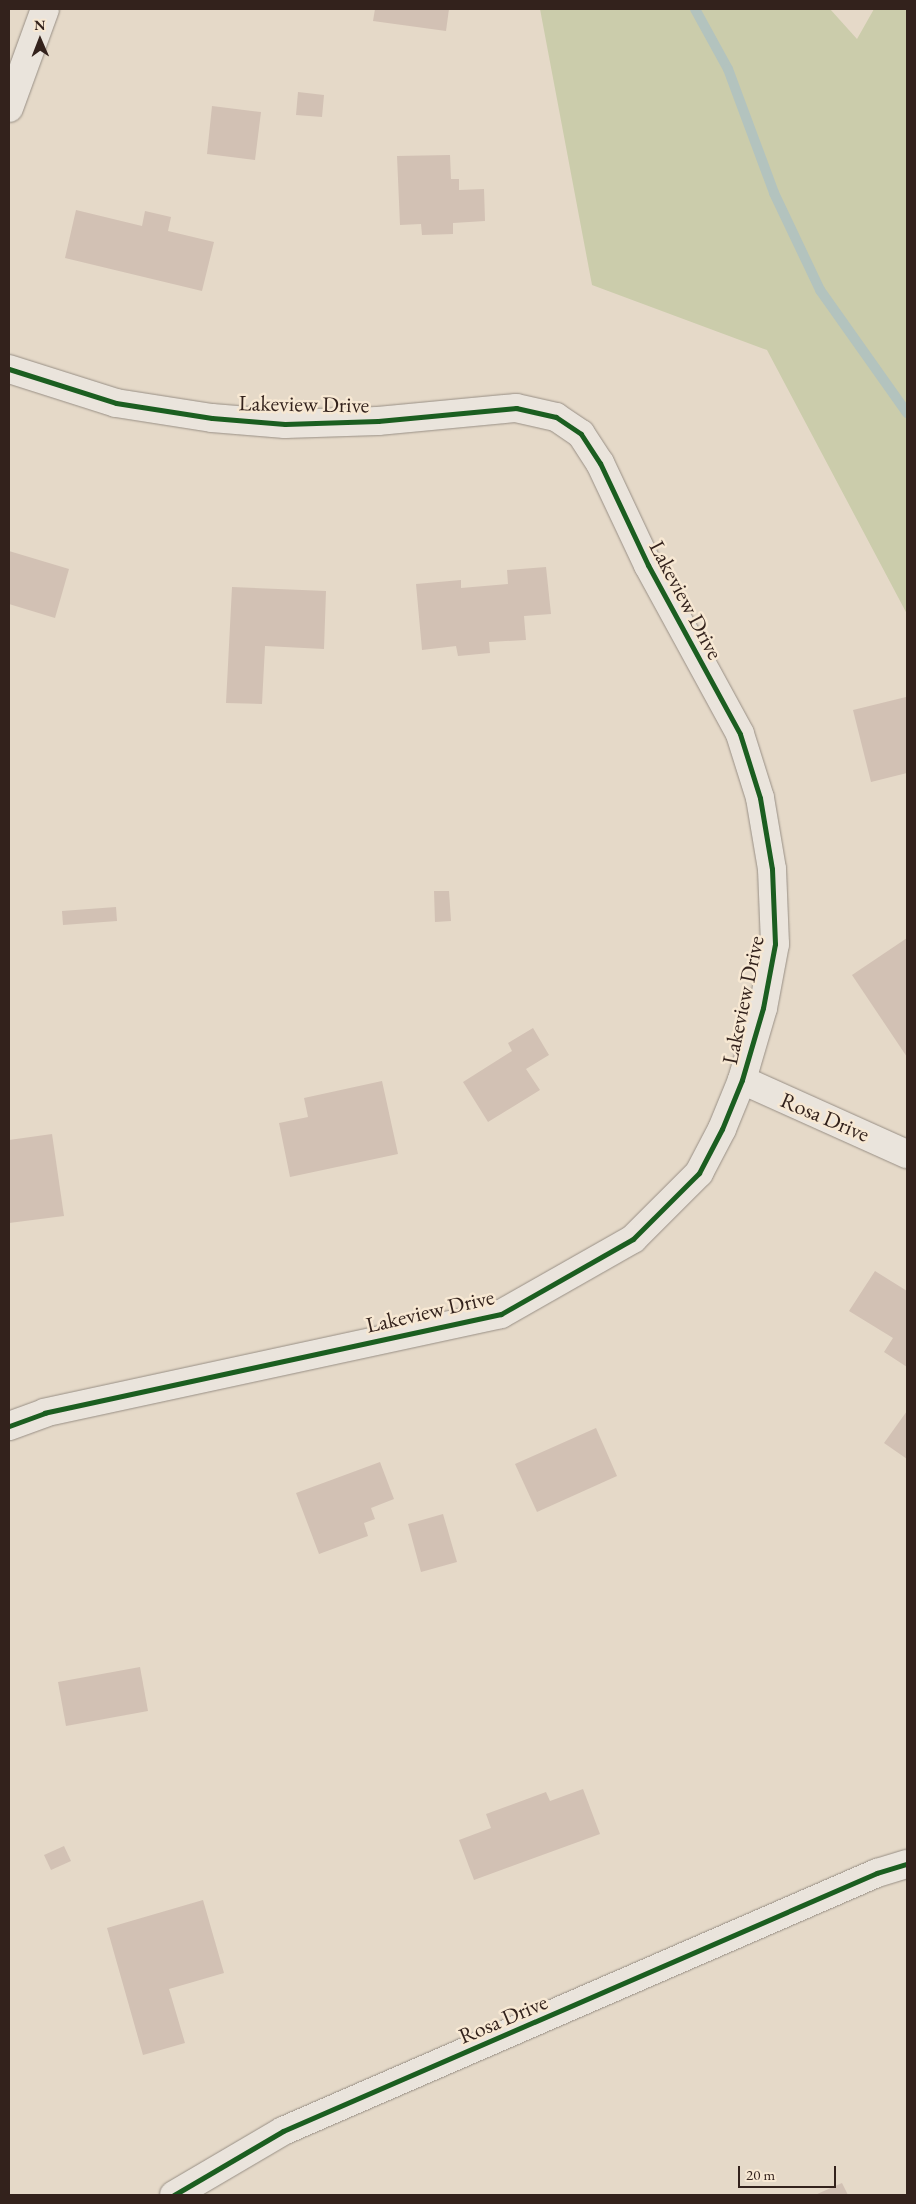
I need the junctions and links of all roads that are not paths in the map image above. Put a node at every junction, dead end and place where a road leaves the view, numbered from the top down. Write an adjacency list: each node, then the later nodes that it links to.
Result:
1 (45, 9): 2 (street)
2 (9, 108)
3 (9, 369): 4 (street, Lakeview Drive)
4 (742, 1080): 5 (street, Rosa Drive); 6 (street, Lakeview Drive)
5 (907, 1154)
6 (9, 1426)
7 (907, 1864): 8 (street, Rosa Drive)
8 (174, 2195)

